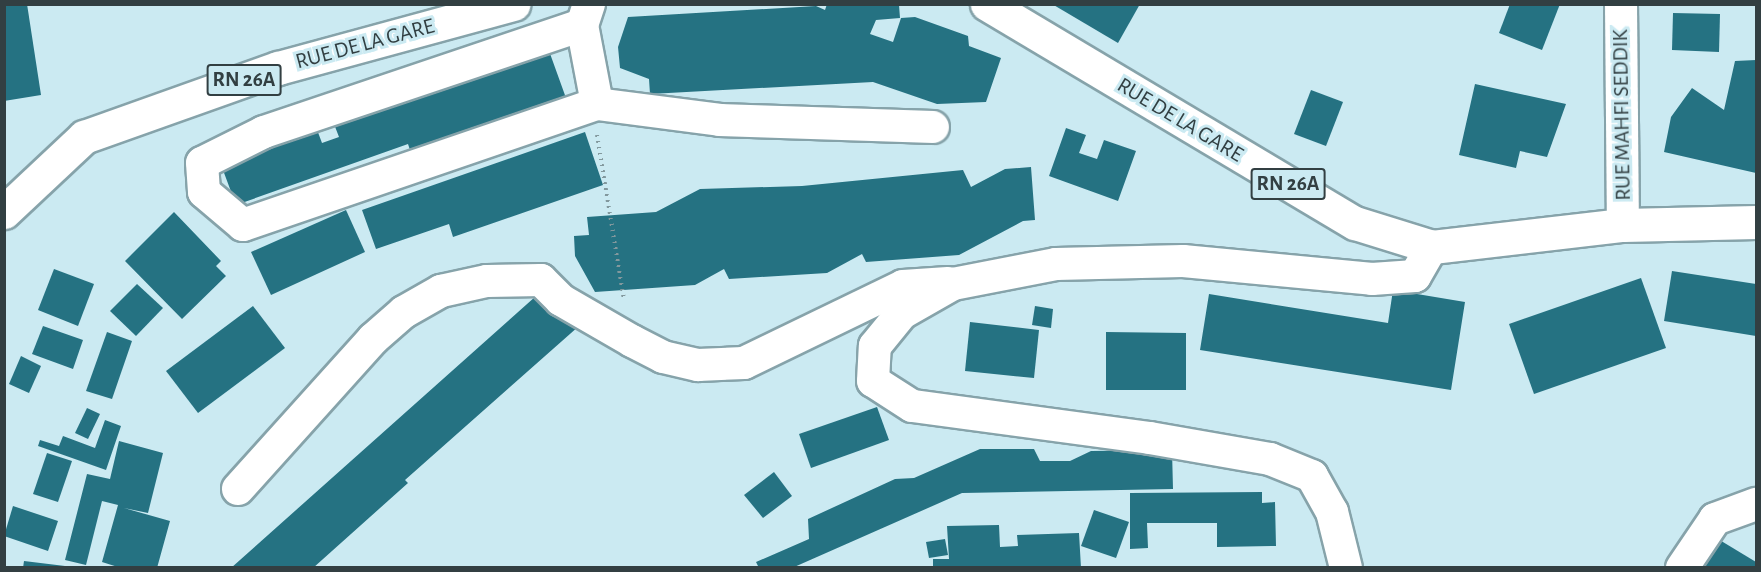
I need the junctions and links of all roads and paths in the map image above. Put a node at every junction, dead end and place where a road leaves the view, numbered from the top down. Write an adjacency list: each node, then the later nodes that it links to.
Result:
1 (513, 4): 7 (main road, RUE DE LA GARE / RN 26A)
2 (987, 4): 10 (main road, RUE DE LA GARE / RN 26A)
3 (1621, 4): 9 (street, RUE MAHFI SEDDIK)
4 (585, 15): 5 (street); 5 (street)
5 (597, 104): 6 (street); 12 (path)
6 (933, 127)
7 (4, 212)
8 (1756, 222): 9 (main road, RN 26A)
9 (1623, 225): 10 (main road, RUE DE LA GARE / RN 26A)
10 (1432, 247): 11 (street)
11 (953, 284): 12 (street); 15 (street)
12 (632, 341): 13 (street)
13 (238, 489)
14 (1756, 504): 16 (street)
15 (1346, 567)
16 (1682, 567)

